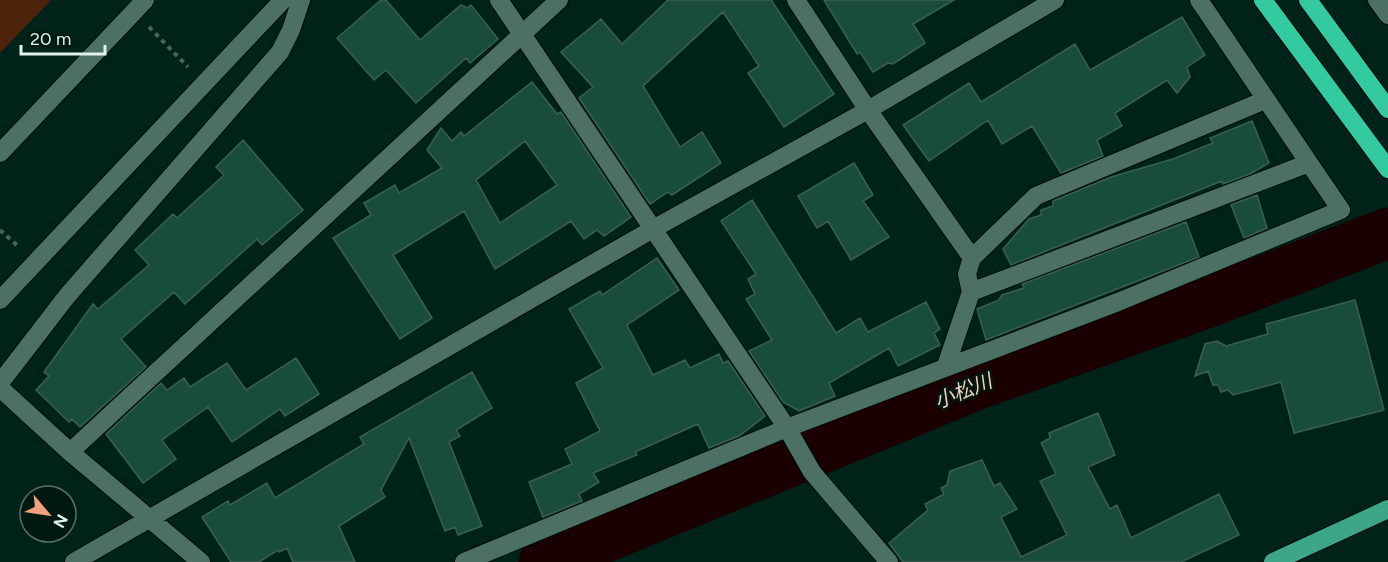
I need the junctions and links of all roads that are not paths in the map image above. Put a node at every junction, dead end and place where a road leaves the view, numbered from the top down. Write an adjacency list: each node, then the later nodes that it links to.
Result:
1 (283, 0): 23 (street)
2 (301, 0): 25 (street)
3 (500, 0): 13 (street)
4 (558, 0): 13 (street)
5 (796, 0): 16 (street)
6 (1055, 0): 16 (street)
7 (1199, 0): 14 (street)
8 (1263, 0): 19 (highway)
9 (1308, 0): 15 (highway)
10 (1377, 0): 12 (street)
11 (139, 6): 17 (street)
12 (1388, 15)
13 (522, 34): 20 (street); 28 (street)
14 (1265, 100): 18 (street); 21 (street)
15 (1388, 109)
16 (868, 110): 20 (street); 21 (street)
17 (0, 153)
18 (1309, 163): 22 (street); 24 (street)
19 (1388, 169)
20 (653, 229): 27 (street); 30 (street)
21 (972, 258): 22 (street)
22 (971, 292): 24 (street)
23 (0, 300)
24 (946, 366): 27 (street)
25 (0, 382)
26 (0, 388): 28 (street)
27 (788, 428): 33 (street); 34 (street)
28 (70, 452): 30 (street)
29 (1388, 509): 35 (main road)
30 (150, 519): 31 (street); 32 (street)
31 (74, 562)
32 (201, 562)
33 (464, 562)
34 (889, 562)
35 (1274, 562)

